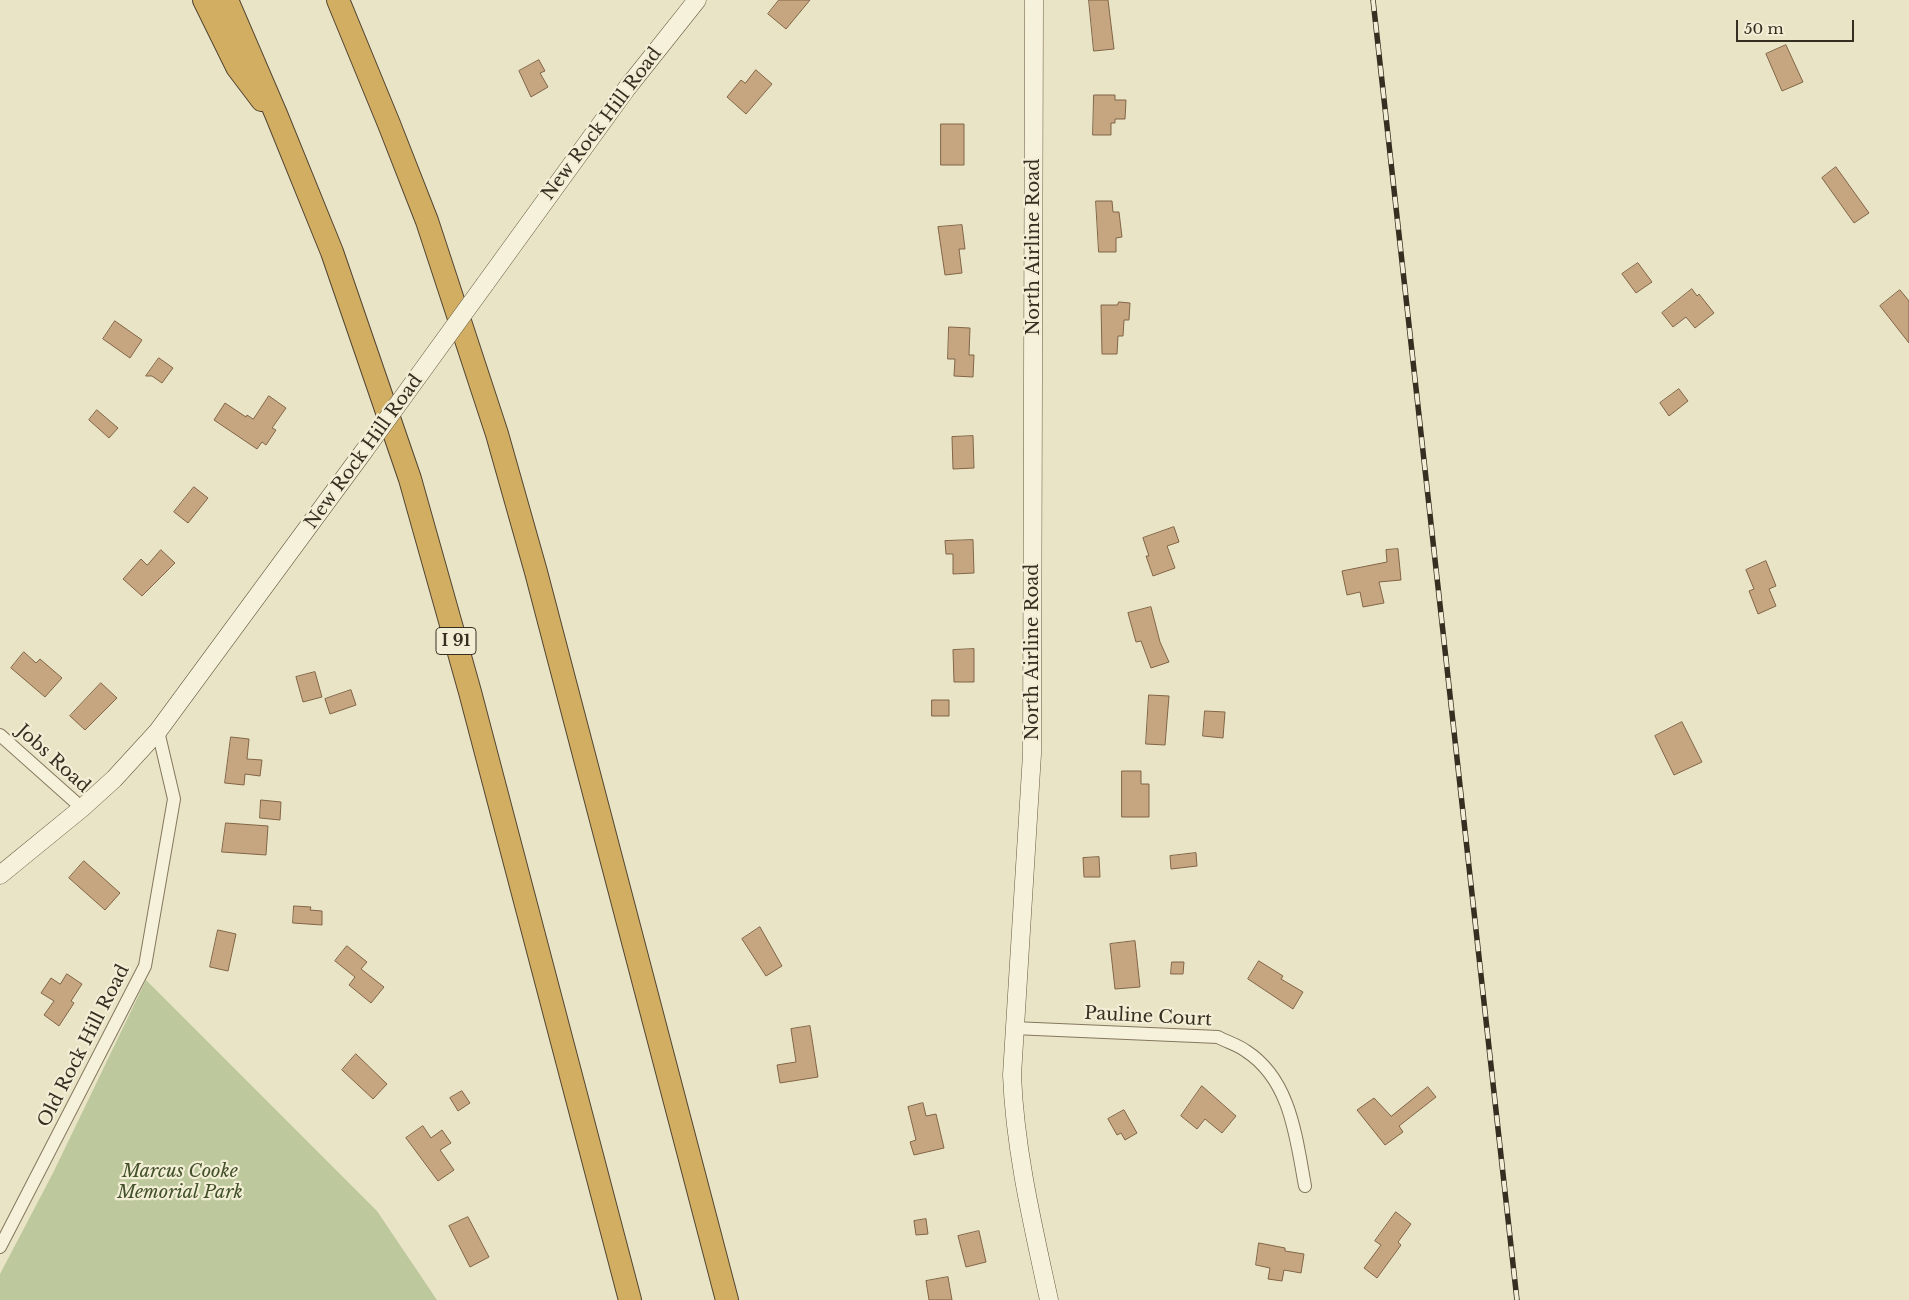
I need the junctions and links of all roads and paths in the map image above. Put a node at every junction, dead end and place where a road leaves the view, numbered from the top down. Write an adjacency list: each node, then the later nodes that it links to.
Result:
1 (204, 0): 6 (highway)
2 (227, 0): 6 (highway, I 91)
3 (338, 0): 15 (highway)
4 (697, 0): 7 (main road, New Rock Hill Road, bridge)
5 (1034, 0): 11 (main road, North Airline Road)
6 (276, 114): 14 (highway, I 91)
7 (158, 732): 9 (main road, New Rock Hill Road); 13 (street, Old Rock Hill Road)
8 (0, 735): 9 (street, Jobs Road)
9 (82, 808): 10 (main road, New Rock Hill Road)
10 (0, 876)
11 (1013, 1028): 12 (street, Pauline Court); 16 (main road, North Airline Road)
12 (1305, 1186)
13 (0, 1247)
14 (630, 1300)
15 (727, 1300)
16 (1049, 1300)

